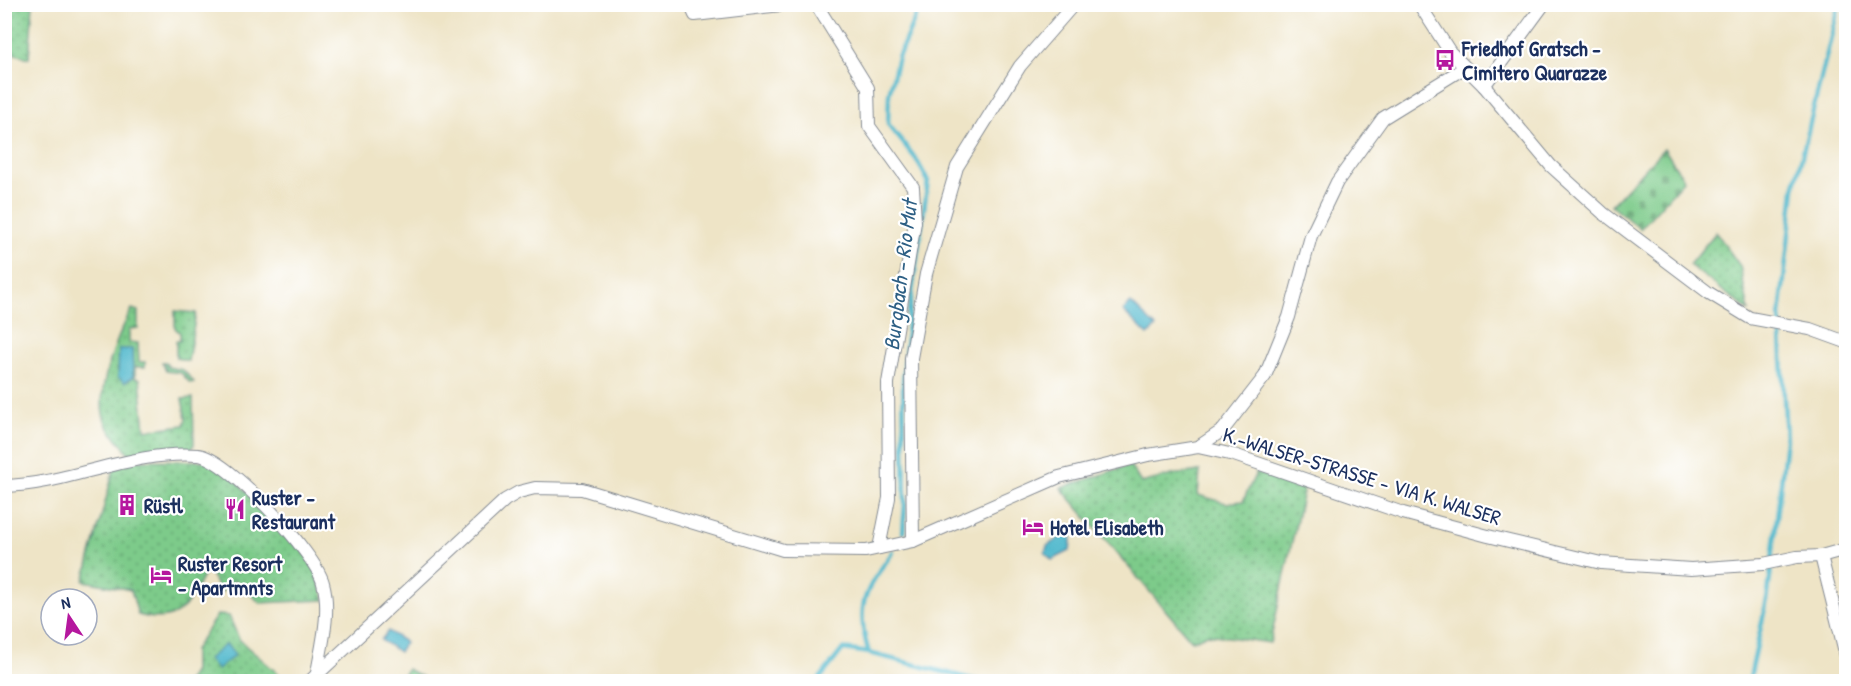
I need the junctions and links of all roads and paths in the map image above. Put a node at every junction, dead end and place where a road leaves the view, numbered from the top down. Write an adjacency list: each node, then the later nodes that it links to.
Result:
1 (690, 4): 2 (street)
2 (790, 4)
3 (816, 4): 13 (street)
4 (1074, 4): 12 (street)
5 (1419, 4): 7 (street)
6 (1544, 4): 8 (street)
7 (1464, 68): 8 (street); 10 (street)
8 (1484, 86): 9 (street)
9 (1846, 342)
10 (1198, 447): 12 (street, K.-WALSER-STRASSE - VIA K. WALSER); 15 (street, K.-WALSER-STRASSE - VIA K. WALSER)
11 (4, 486): 17 (street)
12 (913, 541): 13 (street, K.-WALSER-STRASSE - VIA K. WALSER)
13 (879, 548): 17 (street, K.-WALSER-STRASSE - VIA K. WALSER)
14 (1846, 549): 15 (street, K.-WALSER-STRASSE - VIA K. WALSER)
15 (1821, 556): 16 (street)
16 (1846, 656)
17 (313, 677)

